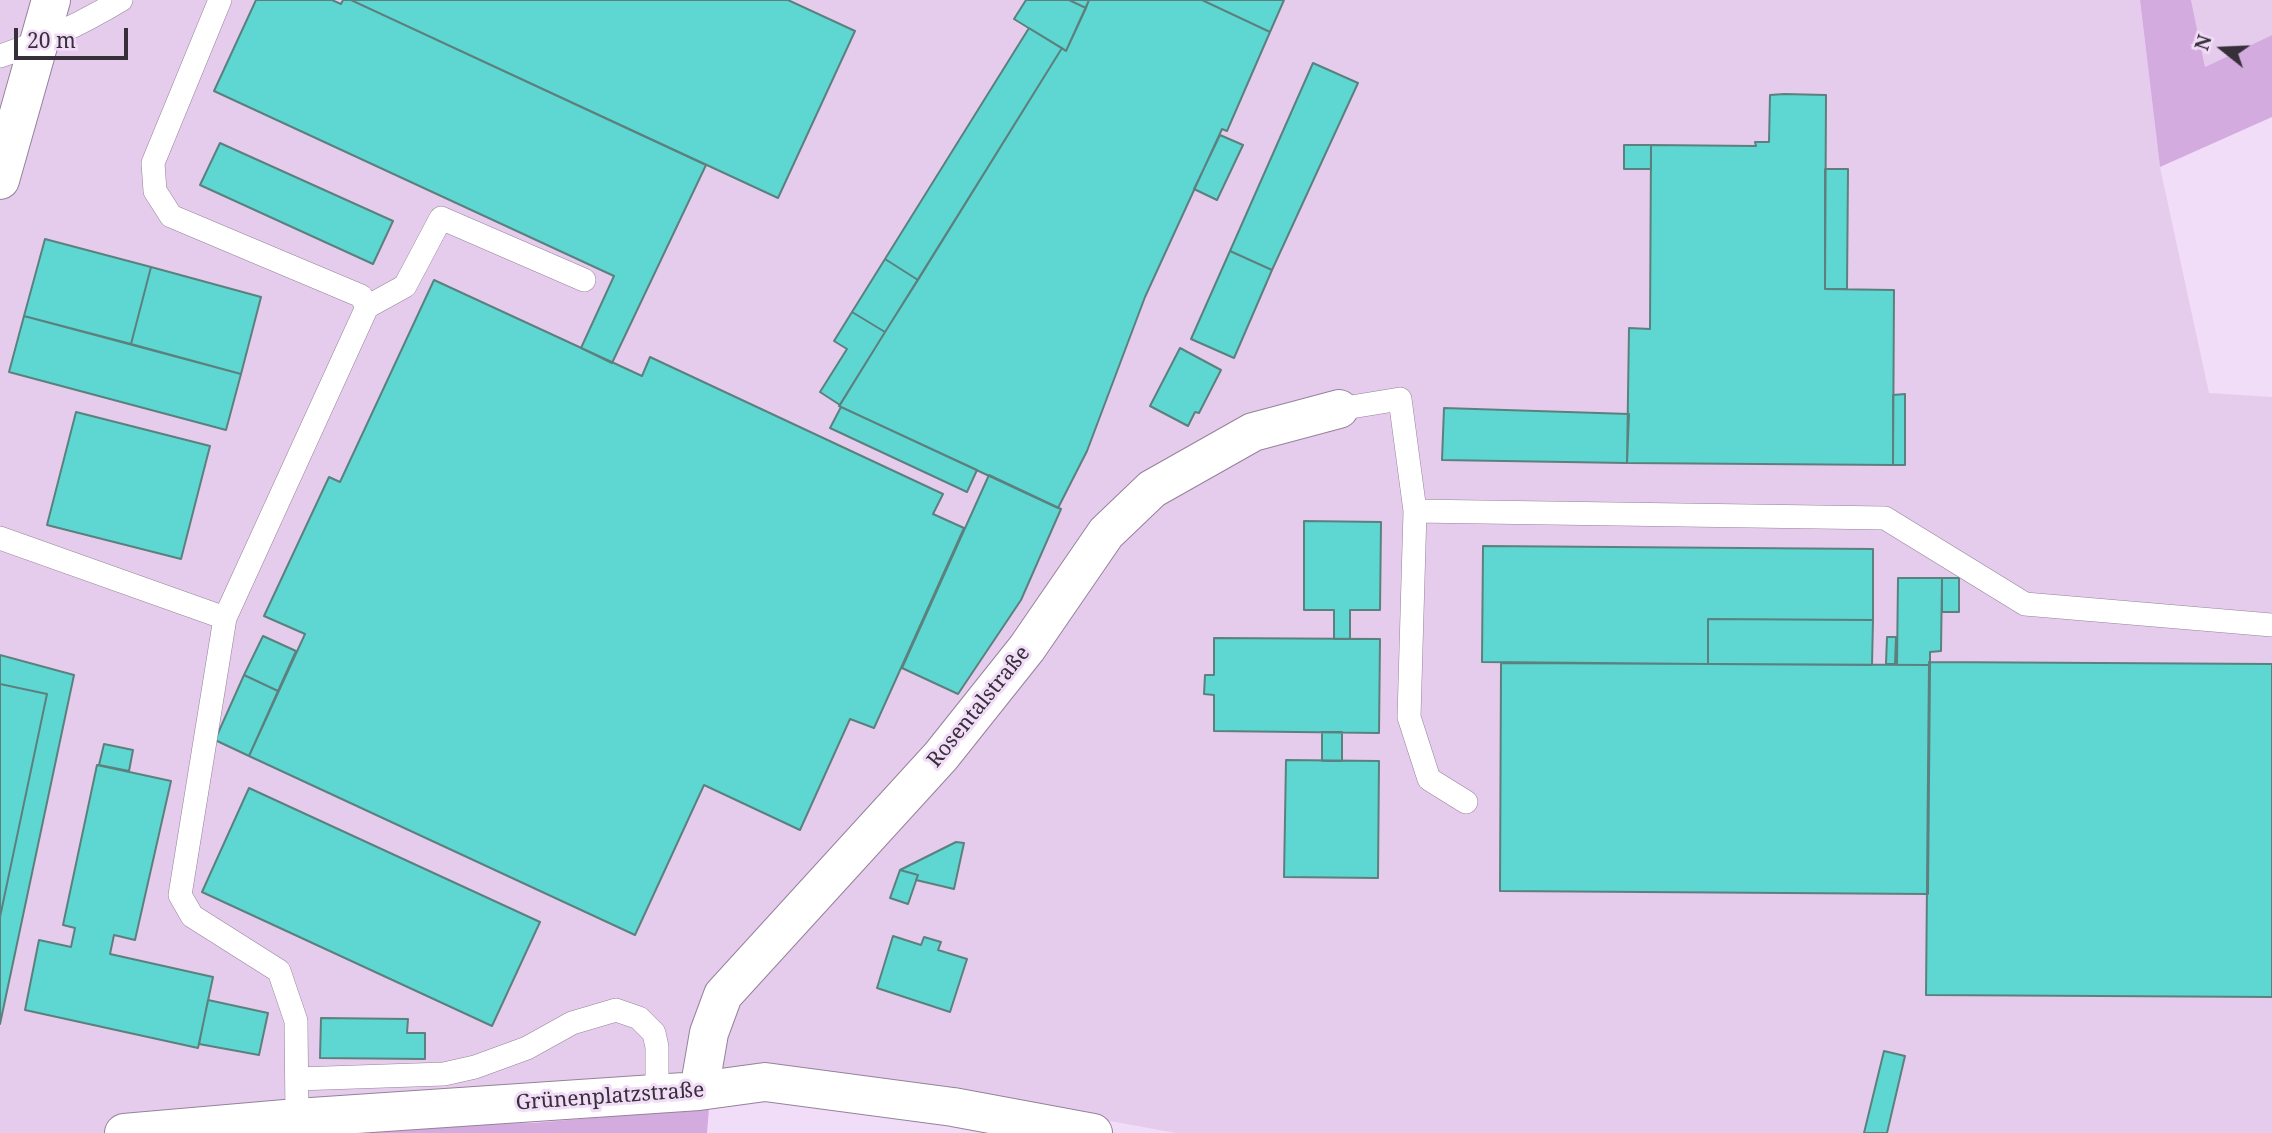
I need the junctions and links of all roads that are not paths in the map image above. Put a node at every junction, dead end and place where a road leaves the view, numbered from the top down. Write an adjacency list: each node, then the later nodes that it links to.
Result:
1 (51, 0): 4 (street)
2 (121, 0): 4 (lane)
3 (220, 0): 8 (lane)
4 (38, 44): 5 (lane); 6 (street)
5 (0, 56)
6 (0, 180)
7 (584, 280): 8 (lane)
8 (367, 307): 12 (lane)
9 (1339, 409): 10 (lane); 16 (street, Rosentalstraße)
10 (1415, 511): 13 (lane); 14 (lane)
11 (0, 538): 12 (lane)
12 (225, 618): 15 (lane)
13 (2272, 625)
14 (1466, 802)
15 (297, 1079): 17 (lane); 18 (lane)
16 (699, 1091): 17 (street, Grünenplatzstraße); 20 (street, Grünenplatzstraße)
17 (657, 1094): 18 (street, Grünenplatzstraße)
18 (298, 1118): 19 (street, Grünenplatzstraße)
19 (124, 1133)
20 (1093, 1133)

